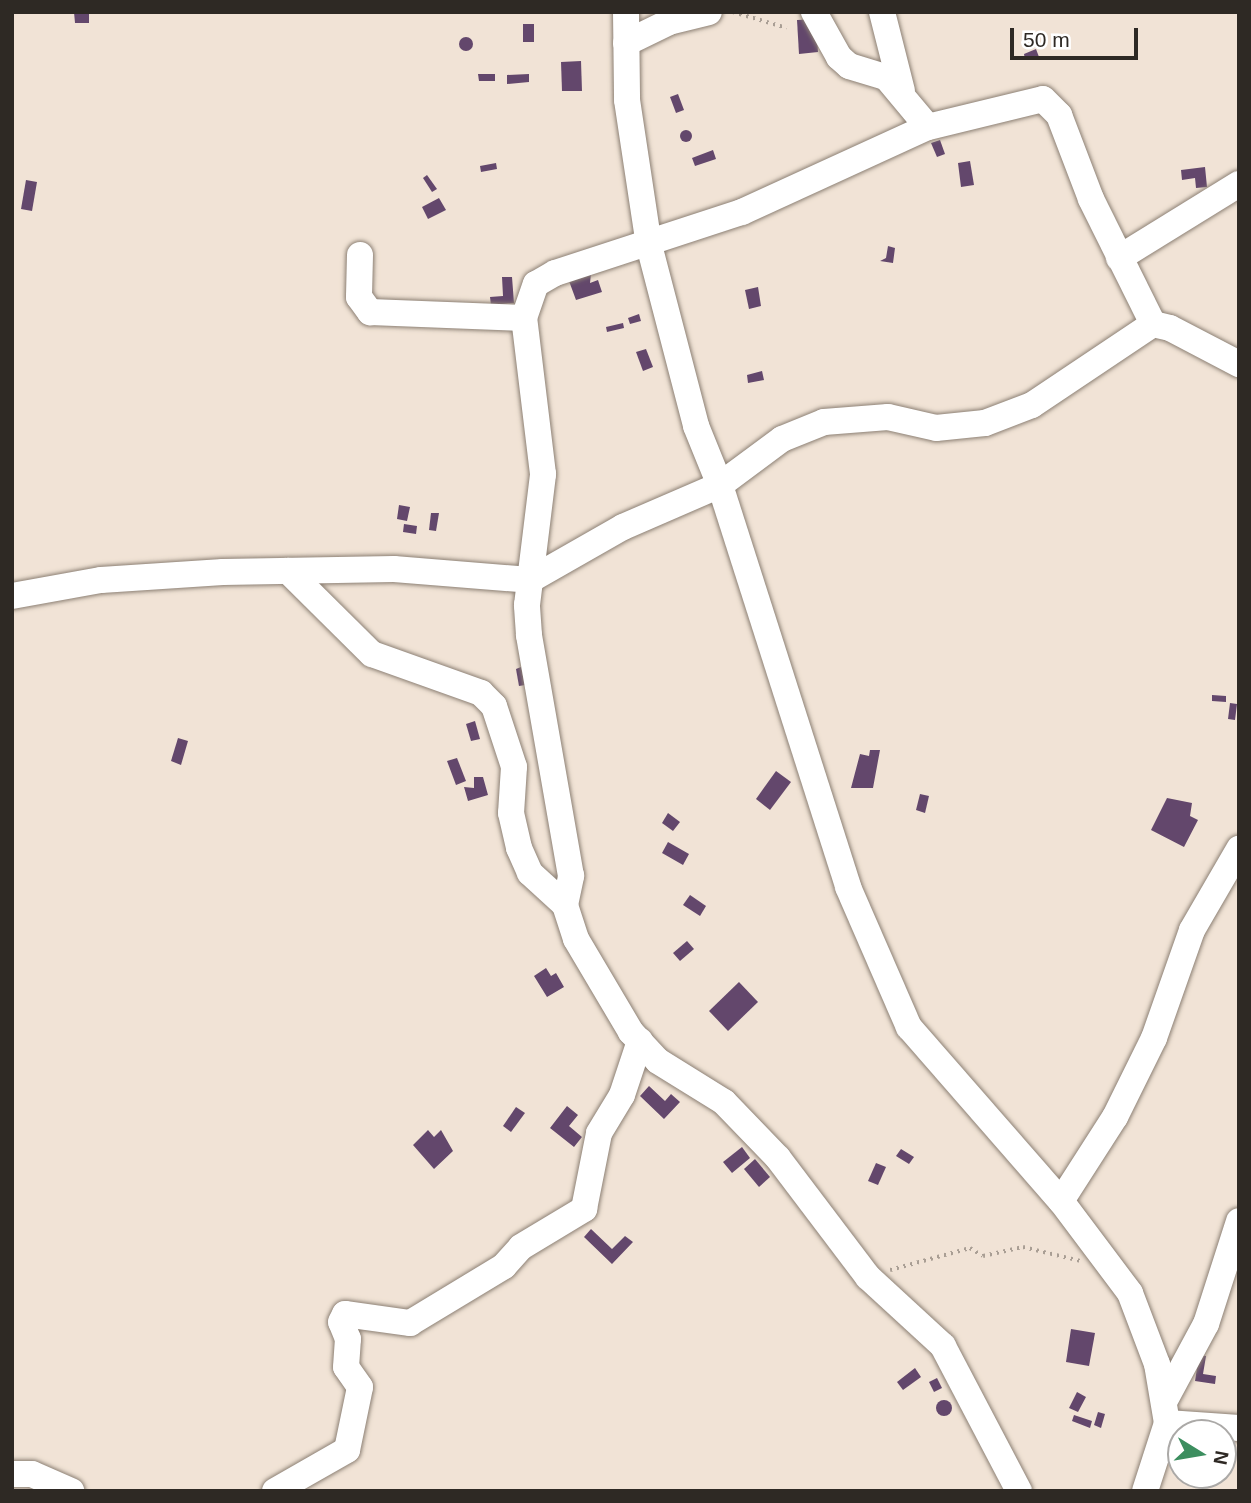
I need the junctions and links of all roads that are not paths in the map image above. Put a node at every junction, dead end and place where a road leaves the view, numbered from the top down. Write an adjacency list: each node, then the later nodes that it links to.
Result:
1 (626, 12): 5 (street)
2 (709, 12): 5 (street)
3 (814, 12): 6 (street)
4 (882, 12): 6 (street)
5 (626, 43): 9 (street)
6 (902, 91): 7 (street)
7 (928, 127): 9 (street); 11 (street)
8 (1239, 184): 11 (street)
9 (649, 245): 12 (street); 15 (street)
10 (360, 255): 12 (street)
11 (1119, 258): 13 (street)
12 (524, 318): 17 (street)
13 (1153, 324): 14 (street); 15 (street)
14 (1239, 364)
15 (720, 485): 17 (street); 22 (street)
16 (288, 571): 17 (street); 18 (street); 20 (street)
17 (530, 580): 20 (street)
18 (12, 596)
19 (1239, 849): 22 (street)
20 (565, 905): 21 (street)
21 (640, 1041): 28 (street); 29 (street)
22 (1061, 1201): 24 (street)
23 (1239, 1221): 24 (street)
24 (1166, 1412): 25 (street); 30 (street)
25 (1239, 1428)
26 (12, 1474): 27 (street)
27 (71, 1491)
28 (275, 1491)
29 (1018, 1491)
30 (1145, 1491)

